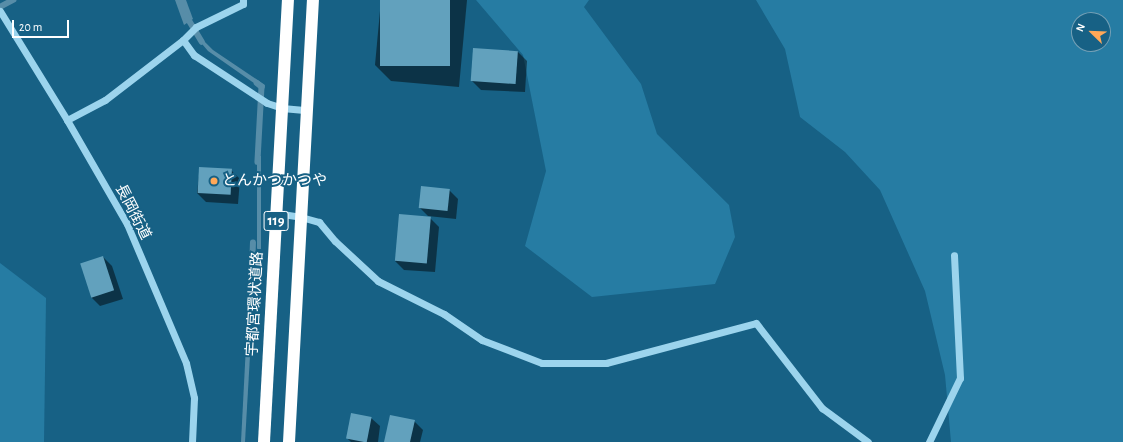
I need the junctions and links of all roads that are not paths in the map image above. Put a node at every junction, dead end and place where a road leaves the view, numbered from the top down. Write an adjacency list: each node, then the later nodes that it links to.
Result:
1 (243, 0): 5 (street)
2 (288, 0): 6 (highway, 宇都宮環状道路 / 119)
3 (313, 0): 7 (highway, 119)
4 (0, 11): 8 (street, 長岡街道)
5 (183, 40): 6 (street); 8 (street)
6 (282, 108): 7 (street); 9 (highway, 宇都宮環状道路 / 119)
7 (307, 110): 10 (highway, 119)
8 (67, 120): 12 (street, 長岡街道)
9 (276, 213): 10 (street); 13 (highway, 宇都宮環状道路 / 119)
10 (301, 217): 14 (highway, 119); 15 (street)
11 (954, 256): 16 (street)
12 (192, 442)
13 (264, 442)
14 (289, 442)
15 (868, 442)
16 (929, 442)

